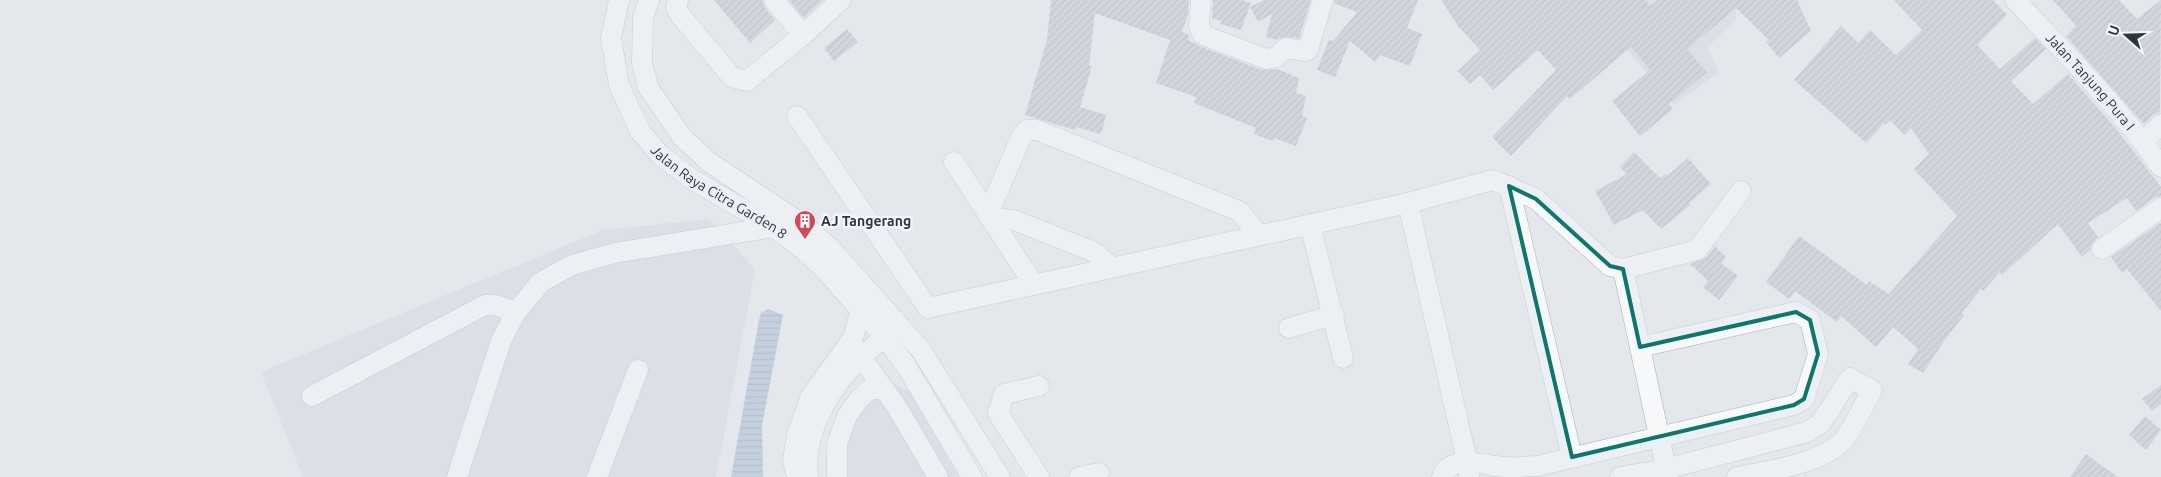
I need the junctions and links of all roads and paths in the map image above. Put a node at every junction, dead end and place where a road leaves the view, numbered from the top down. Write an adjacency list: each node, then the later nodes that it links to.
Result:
1 (619, 0): 20 (street, Jalan Raya Citra Garden 8)
2 (649, 0): 20 (street, Jalan Raya Citra Garden 8)
3 (774, 0): 9 (street)
4 (841, 0): 9 (street)
5 (1201, 0): 6 (street)
6 (1323, 0)
7 (2015, 0): 12 (street, Jalan Tanjung Pura I)
8 (677, 3): 9 (street)
9 (804, 35)
10 (797, 116): 26 (street)
11 (2161, 124): 12 (street)
12 (2143, 142): 14 (street, Jalan Tanjung Pura I)
13 (954, 162): 19 (street)
14 (2161, 167)
15 (1509, 186): 17 (street); 25 (street); 40 (street)
16 (1741, 191): 25 (street)
17 (1408, 203): 21 (street); 41 (street)
18 (2161, 208): 23 (street)
19 (989, 217): 22 (street); 24 (street); 26 (street)
20 (780, 221): 27 (street, Jalan Raya Citra Garden 8); 28 (street); 31 (street, Jalan Raya Citra Garden 8)
21 (1310, 224): 22 (street); 29 (street)
22 (1259, 235): 24 (street)
23 (2102, 249)
24 (1112, 267): 26 (street)
25 (1623, 269): 32 (street)
26 (1034, 285)
27 (861, 310): 31 (street, Jalan Raya Citra Garden 8); 46 (street)
28 (516, 312): 38 (street); 44 (street)
29 (1334, 315): 30 (street); 34 (street)
30 (1289, 328)
31 (892, 332): 33 (street); 50 (street, Jalan Raya Citra Garden 8); 51 (street, Jalan Raya Citra Garden 8)
32 (1640, 347): 39 (street); 39 (street)
33 (861, 357): 37 (street); 47 (street)
34 (1343, 358)
35 (638, 370): 45 (street)
36 (1038, 386): 52 (street)
37 (883, 388): 48 (street); 49 (street)
38 (312, 396)
39 (1660, 436): 40 (street); 43 (street)
40 (1572, 457): 41 (street)
41 (1468, 469): 54 (street)
42 (1099, 473): 53 (street)
43 (1667, 473): 55 (street); 56 (street)
44 (457, 477)
45 (596, 477)
46 (797, 477)
47 (808, 477)
48 (836, 477)
49 (938, 477)
50 (972, 477)
51 (1000, 477)
52 (1039, 477)
53 (1079, 477)
54 (1442, 477)
55 (1620, 477)
56 (1737, 477)

